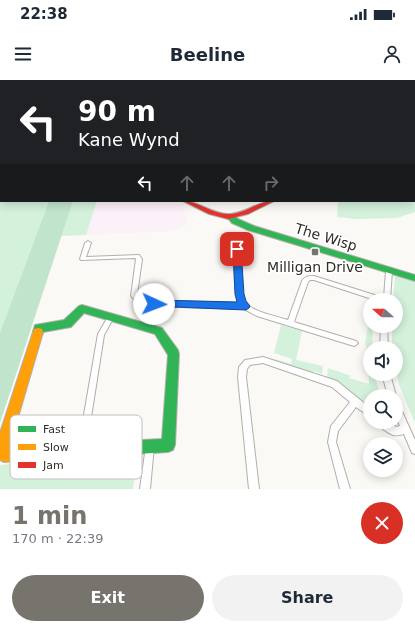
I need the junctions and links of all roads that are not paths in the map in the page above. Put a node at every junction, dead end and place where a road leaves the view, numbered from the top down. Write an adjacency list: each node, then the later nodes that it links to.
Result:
1 (188, 202): 3 (street)
2 (270, 202): 3 (street)
3 (231, 216): 6 (street, The Wisp)
4 (88, 244): 10 (street)
5 (237, 249): 10 (street)
6 (389, 271): 7 (street, The Wisp); 8 (street)
7 (415, 278)
8 (387, 293)
9 (363, 294): 12 (street)
10 (246, 306): 12 (street)
11 (111, 317): 16 (street); 17 (street); 23 (street)
12 (290, 323): 13 (street)
13 (354, 343)
14 (356, 401): 15 (street); 27 (street); 28 (street)
15 (363, 407)
16 (12, 415)
17 (88, 415)
18 (10, 422): 25 (street)
19 (403, 425): 21 (street)
20 (392, 429): 21 (street)
21 (405, 430): 24 (street)
22 (142, 446): 23 (street)
23 (150, 446): 26 (street)
24 (415, 450)
25 (10, 455)
26 (145, 489)
27 (254, 489)
28 (345, 489)

